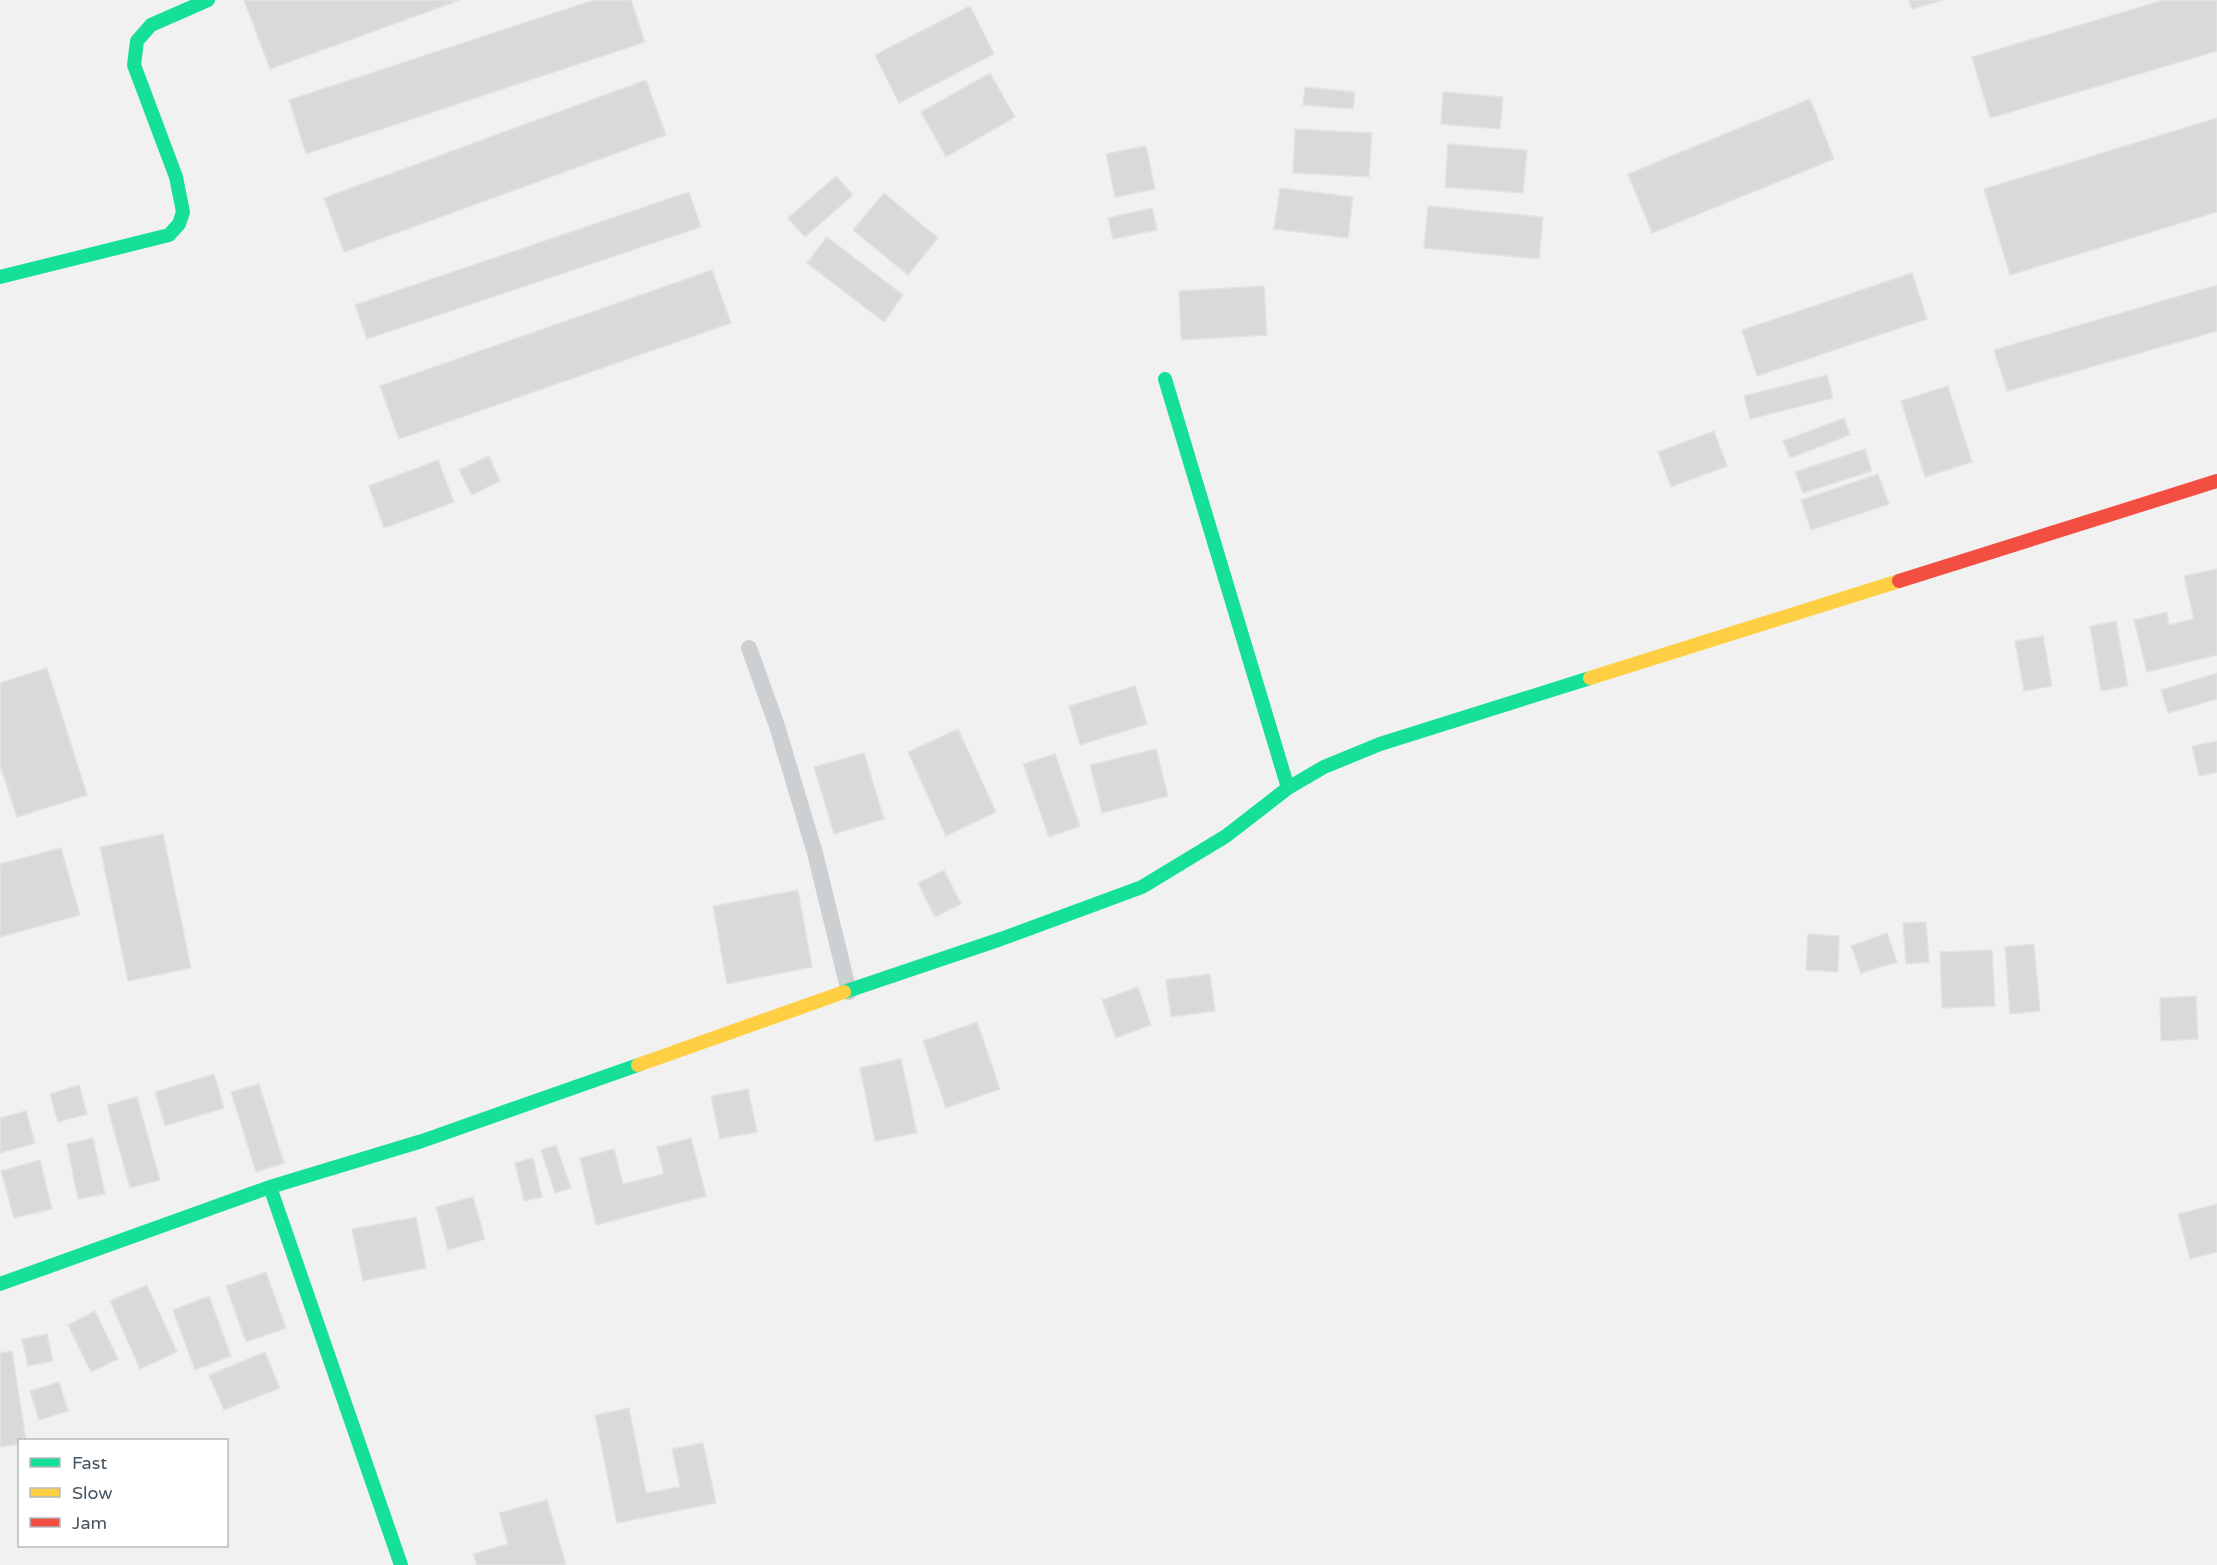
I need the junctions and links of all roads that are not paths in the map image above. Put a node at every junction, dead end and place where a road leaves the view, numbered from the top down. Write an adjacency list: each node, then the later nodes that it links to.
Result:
1 (208, 0): 2 (street)
2 (0, 277)
3 (1165, 379): 6 (street)
4 (2217, 481): 6 (street)
5 (749, 648): 7 (lane)
6 (1288, 788): 7 (street)
7 (849, 992): 8 (street)
8 (270, 1187): 9 (street); 10 (street)
9 (0, 1284)
10 (400, 1565)

